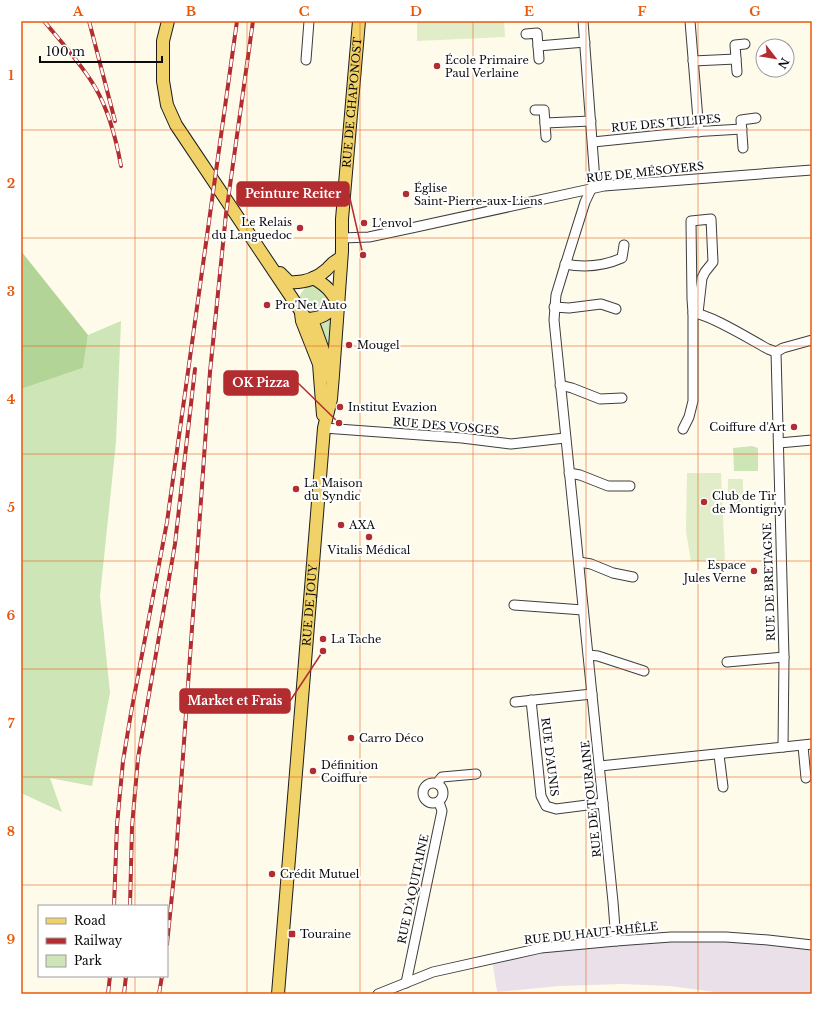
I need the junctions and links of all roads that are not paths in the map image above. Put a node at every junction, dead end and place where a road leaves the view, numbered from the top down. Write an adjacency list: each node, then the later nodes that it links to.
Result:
1 (168, 21): 11 (main road)
2 (175, 21): 11 (main road)
3 (309, 21): 14 (street)
4 (359, 21): 28 (main road, RUE DE CHAPONOST)
5 (583, 21): 8 (street, RUE DE TOURAINE)
6 (690, 21): 15 (street)
7 (526, 34): 10 (street)
8 (585, 42): 10 (street); 19 (street, RUE DE TOURAINE)
9 (745, 44): 13 (street)
10 (538, 46): 12 (street)
11 (164, 57): 30 (main road, RUE DE JOUY)
12 (539, 59)
13 (736, 59): 15 (street); 16 (street)
14 (306, 60)
15 (693, 61): 22 (street)
16 (737, 72)
17 (535, 110): 20 (street)
18 (756, 118): 21 (street)
19 (591, 121): 20 (street); 24 (street, RUE DE TOURAINE)
20 (545, 123): 23 (street)
21 (742, 129): 22 (street, RUE DES TULIPES); 25 (street)
22 (699, 132): 24 (street, RUE DES TULIPES)
23 (546, 137)
24 (593, 142): 27 (street, RUE DE TOURAINE)
25 (744, 148)
26 (812, 170): 27 (street, RUE DE MÉSOYERS)
27 (592, 188): 28 (street, RUE DE MÉSOYERS); 32 (street, RUE DE TOURAINE)
28 (342, 238): 31 (main road, RUE DE CHAPONOST)
29 (624, 245): 32 (street)
30 (261, 251): 34 (main road); 38 (main road, RUE DE JOUY)
31 (340, 255): 34 (main road); 36 (main road, RUE DE CHAPONOST)
32 (566, 264): 37 (street, RUE DE TOURAINE)
33 (702, 278): 35 (street); 35 (street); 40 (street)
34 (315, 279): 36 (main road); 38 (main road)
35 (692, 281): 40 (street)
36 (338, 303): 38 (main road); 42 (main road, RUE DE CHAPONOST)
37 (554, 308): 39 (street); 44 (street, RUE DE TOURAINE)
38 (300, 309): 46 (main road, RUE DE JOUY); 47 (main road)
39 (616, 309)
40 (696, 313): 43 (street); 48 (street)
41 (812, 340): 43 (street)
42 (334, 351): 46 (main road, RUE DE JOUY)
43 (776, 352): 51 (street, RUE DE BRETAGNE)
44 (560, 386): 45 (street); 49 (street, RUE DE TOURAINE)
45 (622, 398)
46 (331, 400): 47 (main road, RUE DE JOUY)
47 (324, 428): 49 (street, RUE DES VOSGES); 78 (main road, RUE DE JOUY)
48 (683, 429)
49 (566, 438): 52 (street, RUE DE TOURAINE)
50 (812, 440): 51 (street)
51 (779, 444): 59 (street, RUE DE BRETAGNE)
52 (569, 473): 53 (street); 54 (street, RUE DE TOURAINE)
53 (630, 486)
54 (579, 562): 55 (street); 57 (street, RUE DE TOURAINE)
55 (633, 577)
56 (514, 605): 57 (street)
57 (583, 610): 58 (street, RUE DE TOURAINE)
58 (589, 655): 61 (street); 62 (street, RUE DE TOURAINE)
59 (784, 657): 60 (street); 66 (street, RUE DE BRETAGNE)
60 (727, 662)
61 (644, 671)
62 (592, 694): 63 (street); 68 (street, RUE DE TOURAINE)
63 (531, 700): 64 (street); 74 (street, RUE D'AUNIS)
64 (515, 702)
65 (807, 745): 66 (street); 70 (street)
66 (783, 746): 67 (street)
67 (719, 754): 68 (street); 72 (street)
68 (600, 766): 74 (street, RUE DE TOURAINE)
69 (476, 774): 71 (street)
70 (806, 778)
71 (437, 783): 73 (street, RUE D'AQUITAINE); 73 (street)
72 (722, 787)
73 (439, 802): 77 (street, RUE D'AQUITAINE)
74 (603, 803): 75 (street, RUE DE TOURAINE)
75 (616, 941): 76 (street, RUE DU HAUT-RHÊLE); 77 (street, RUE DU HAUT-RHÊLE)
76 (812, 945)
77 (406, 983): 79 (street, RUE DU HAUT-RHÊLE)
78 (278, 994)
79 (378, 994)

